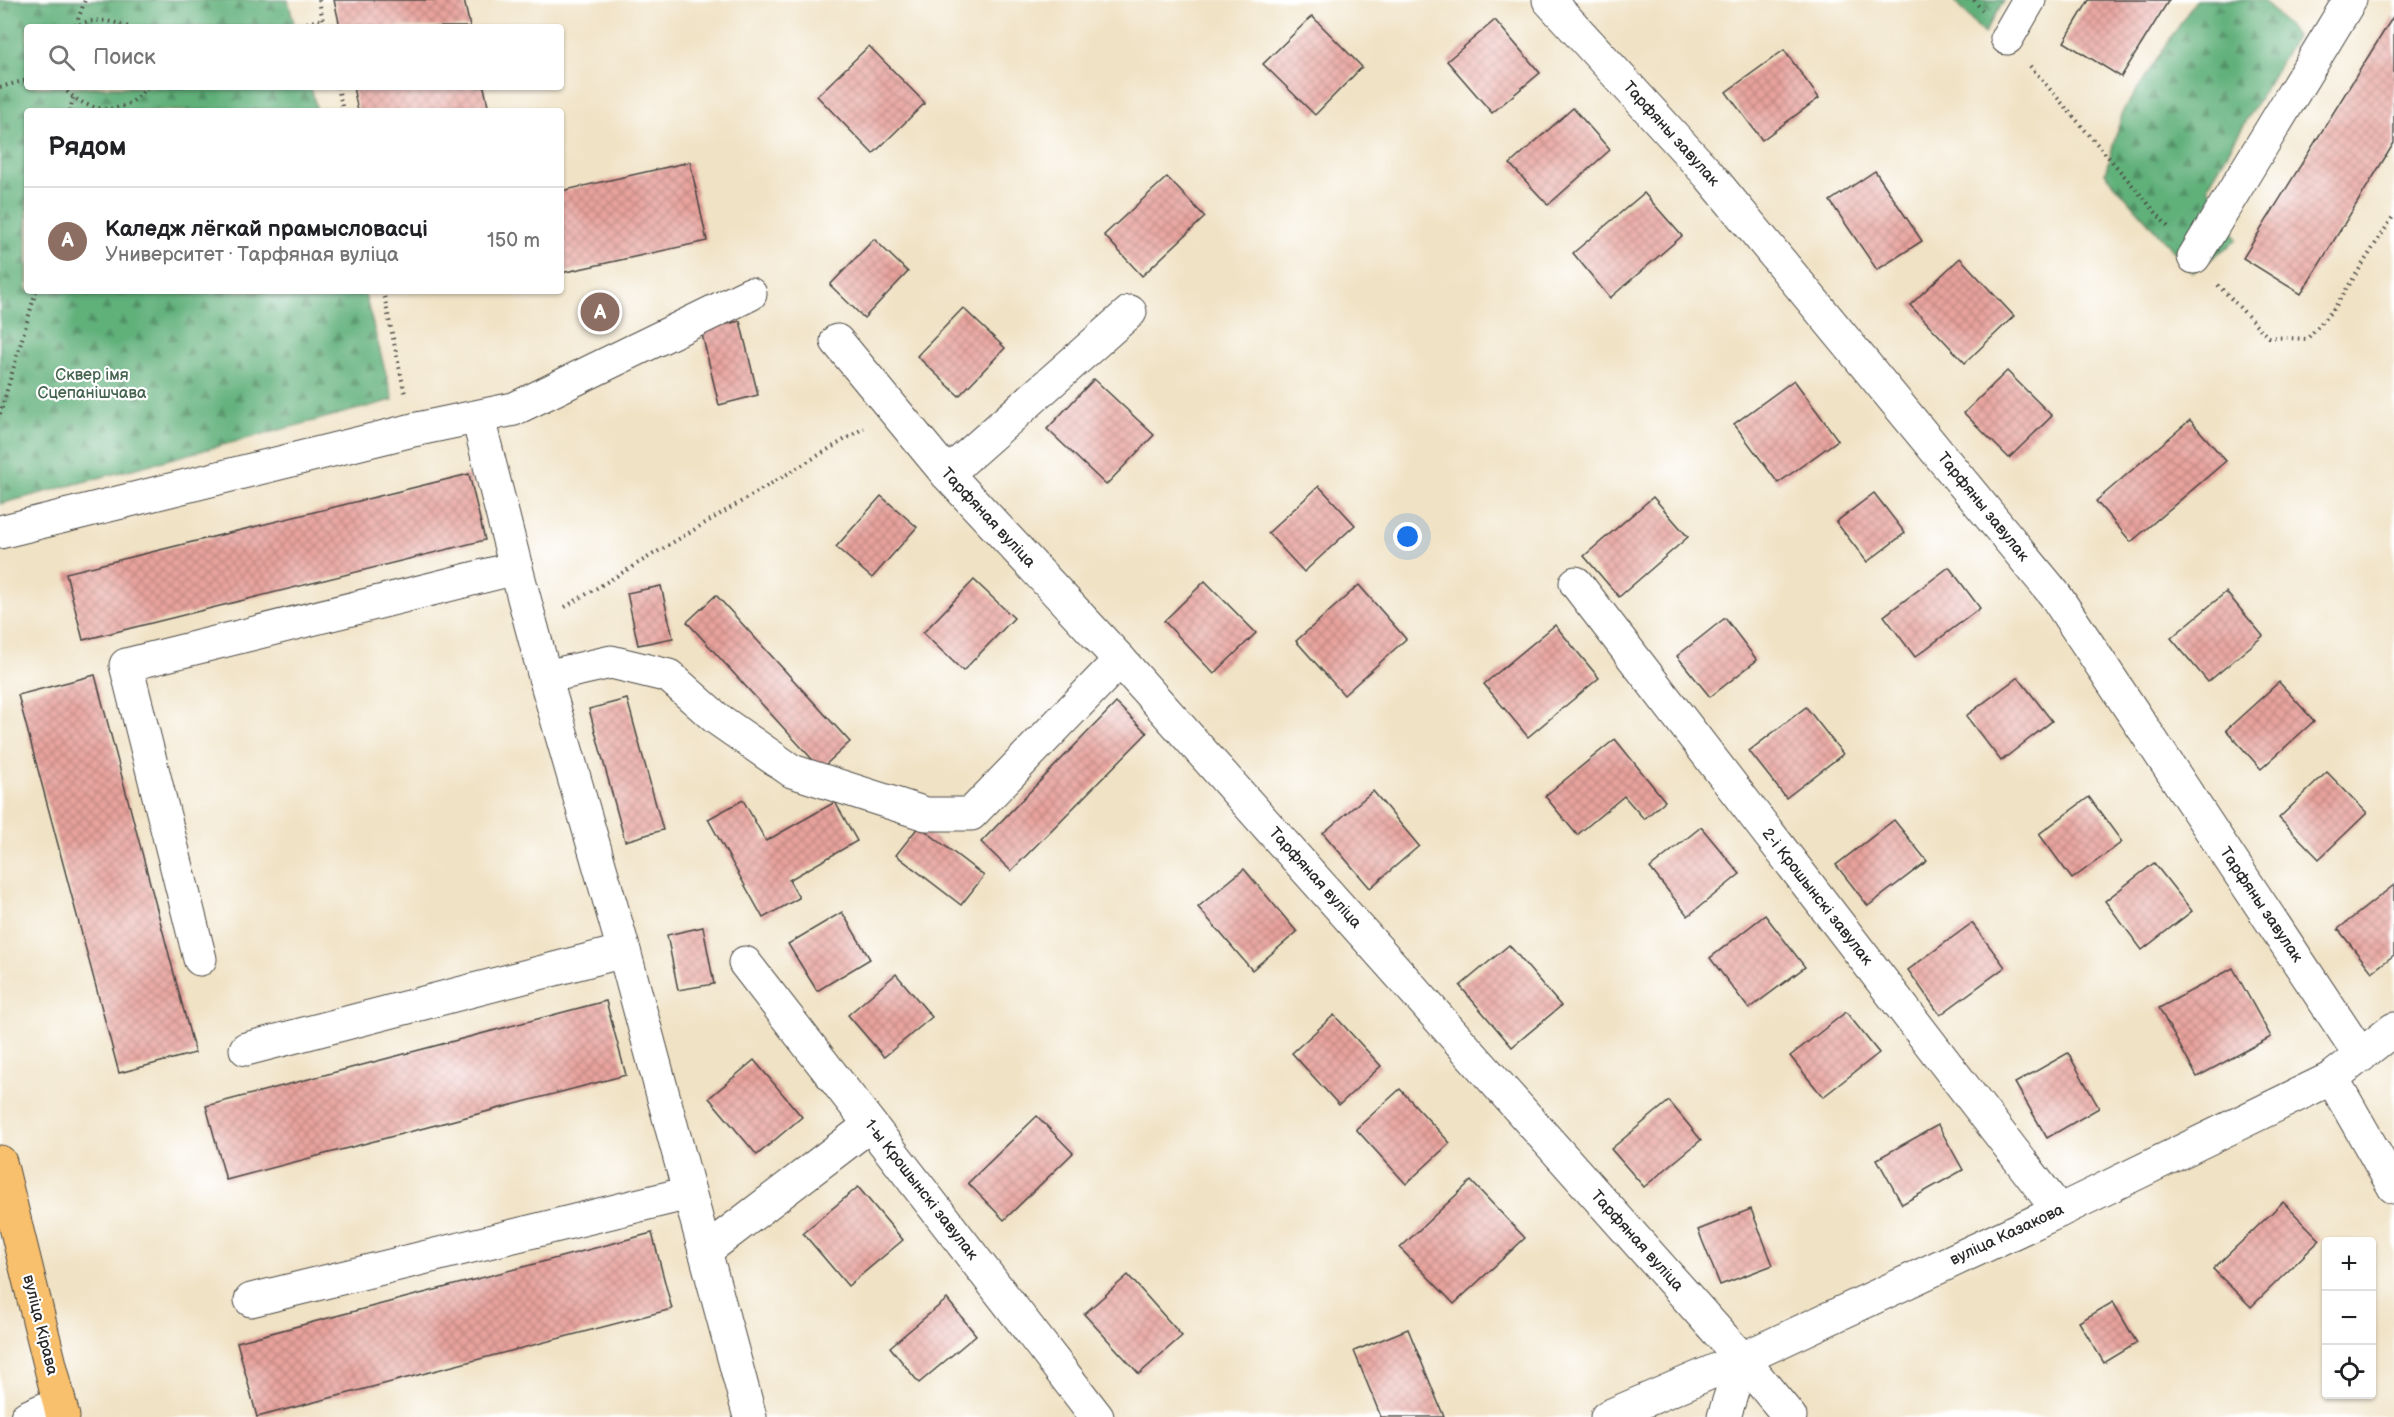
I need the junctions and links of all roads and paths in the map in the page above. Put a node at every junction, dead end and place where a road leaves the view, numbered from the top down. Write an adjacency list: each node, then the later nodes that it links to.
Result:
1 (85, 0): 7 (path)
2 (319, 0): 6 (path)
3 (1549, 0): 45 (street, Тарфяны завулак)
4 (2029, 0): 12 (street)
5 (2350, 0): 23 (street)
6 (323, 19): 10 (path); 11 (path)
7 (76, 24)
8 (80, 24): 9 (path)
9 (121, 24)
10 (302, 24)
11 (324, 24)
12 (2007, 38)
13 (24, 81): 14 (path)
14 (0, 87)
15 (66, 90): 18 (path)
16 (145, 90): 21 (path)
17 (339, 90): 22 (path)
18 (73, 98): 19 (path); 20 (path)
19 (71, 108)
20 (95, 108)
21 (116, 108)
22 (342, 108)
23 (2194, 257)
24 (35, 294): 30 (path)
25 (384, 294): 32 (path)
26 (750, 294): 31 (street)
27 (1131, 312): 33 (street)
28 (837, 341): 29 (street, Тарфяная вуліца)
29 (893, 410): 33 (street, Тарфяная вуліца); 37 (path)
30 (0, 414)
31 (478, 418): 32 (street); 35 (street)
32 (413, 430): 34 (street)
33 (947, 474): 38 (street, Тарфяная вуліца)
34 (0, 532)
35 (516, 568): 37 (street); 41 (street)
36 (1575, 583): 51 (street, 2-і Крошынскі завулак)
37 (532, 627): 39 (street)
38 (1120, 660): 39 (street); 54 (street, Тарфяная вуліца)
39 (545, 677): 40 (street)
40 (624, 951): 44 (street); 50 (street)
41 (201, 959)
42 (745, 963): 47 (street, 1-ы Крошынскі завулак)
43 (2394, 1029): 45 (street, вуліца Казакова)
44 (246, 1049)
45 (2361, 1056): 46 (street, вуліца Казакова)
46 (2331, 1078): 49 (street); 51 (street, вуліца Казакова)
47 (870, 1125): 52 (street); 58 (street, 1-ы Крошынскі завулак)
48 (0, 1162): 55 (main road, вуліца Кірава)
49 (2394, 1187)
50 (689, 1193): 52 (street); 53 (street)
51 (2059, 1211): 54 (street, вуліца Казакова)
52 (705, 1251): 57 (street)
53 (251, 1300)
54 (1742, 1359): 59 (street, вуліца Казакова); 60 (street); 61 (street, Тарфяная вуліца)
55 (61, 1410): 56 (street)
56 (27, 1417)
57 (750, 1417)
58 (1097, 1417)
59 (1607, 1417)
60 (1724, 1417)
61 (1790, 1417)

